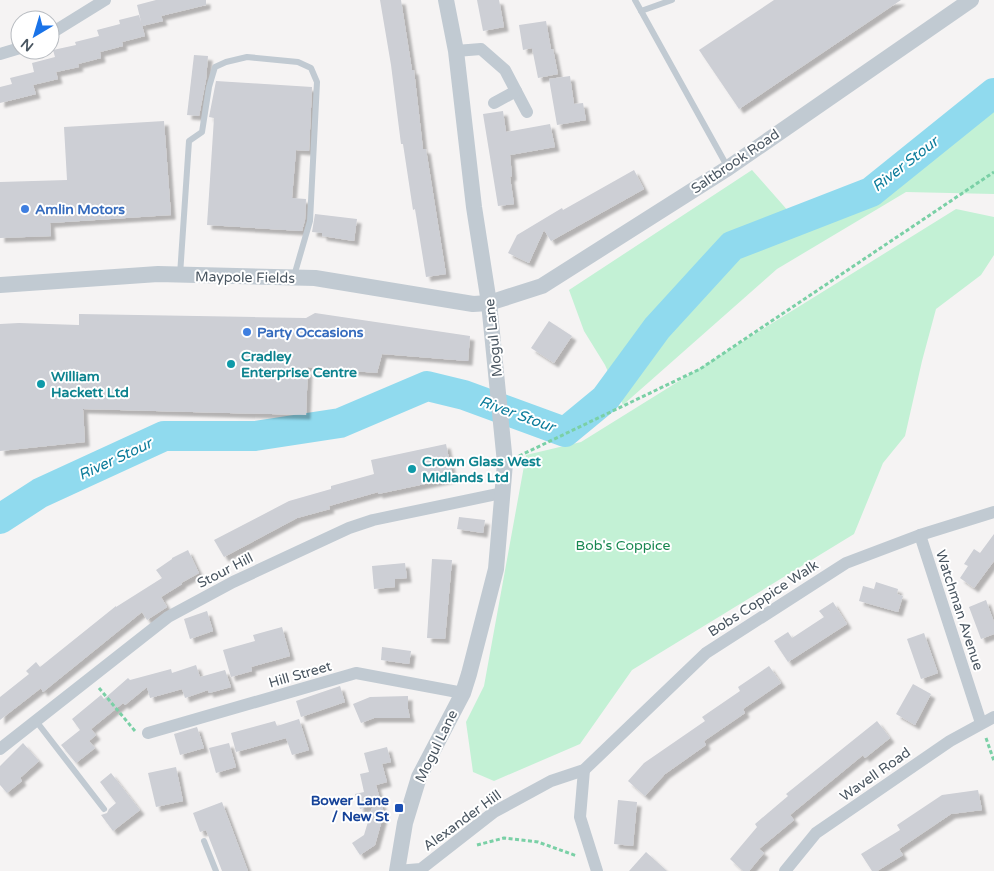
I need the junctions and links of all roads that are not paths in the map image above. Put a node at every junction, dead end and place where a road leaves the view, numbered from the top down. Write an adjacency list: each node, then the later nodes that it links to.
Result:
1 (105, 0): 7 (street)
2 (446, 0): 8 (street, Mogul Lane)
3 (636, 0): 6 (lane)
4 (672, 0): 6 (lane)
5 (971, 0): 12 (street, Saltbrook Road)
6 (641, 11): 12 (lane)
7 (60, 28)
8 (456, 51): 9 (street); 16 (street, Mogul Lane)
9 (516, 91): 10 (street); 11 (street)
10 (494, 103)
11 (527, 112)
12 (728, 168): 16 (street, Saltbrook Road)
13 (180, 275): 14 (street, Maypole Fields); 14 (lane); 15 (street, Maypole Fields)
14 (293, 278): 16 (street, Maypole Fields)
15 (0, 285)
16 (489, 303): 17 (street, Mogul Lane)
17 (502, 493): 20 (street, Mogul Lane); 22 (street, Stour Hill)
18 (994, 512): 19 (street, Bobs Coppice Walk)
19 (920, 535): 23 (street, Watchman Avenue); 26 (street, Bobs Coppice Walk)
20 (463, 693): 24 (street, Hill Street); 31 (street, Mogul Lane)
21 (994, 717): 23 (street, Wavell Road)
22 (36, 721): 25 (street, Stour Hill); 27 (lane)
23 (981, 723): 32 (street, Wavell Road)
24 (148, 733)
25 (0, 749)
26 (584, 770): 29 (street); 31 (street, Alexander Hill)
27 (104, 809)
28 (204, 841): 30 (lane)
29 (595, 865)
30 (216, 871)
31 (397, 871)
32 (785, 871)

